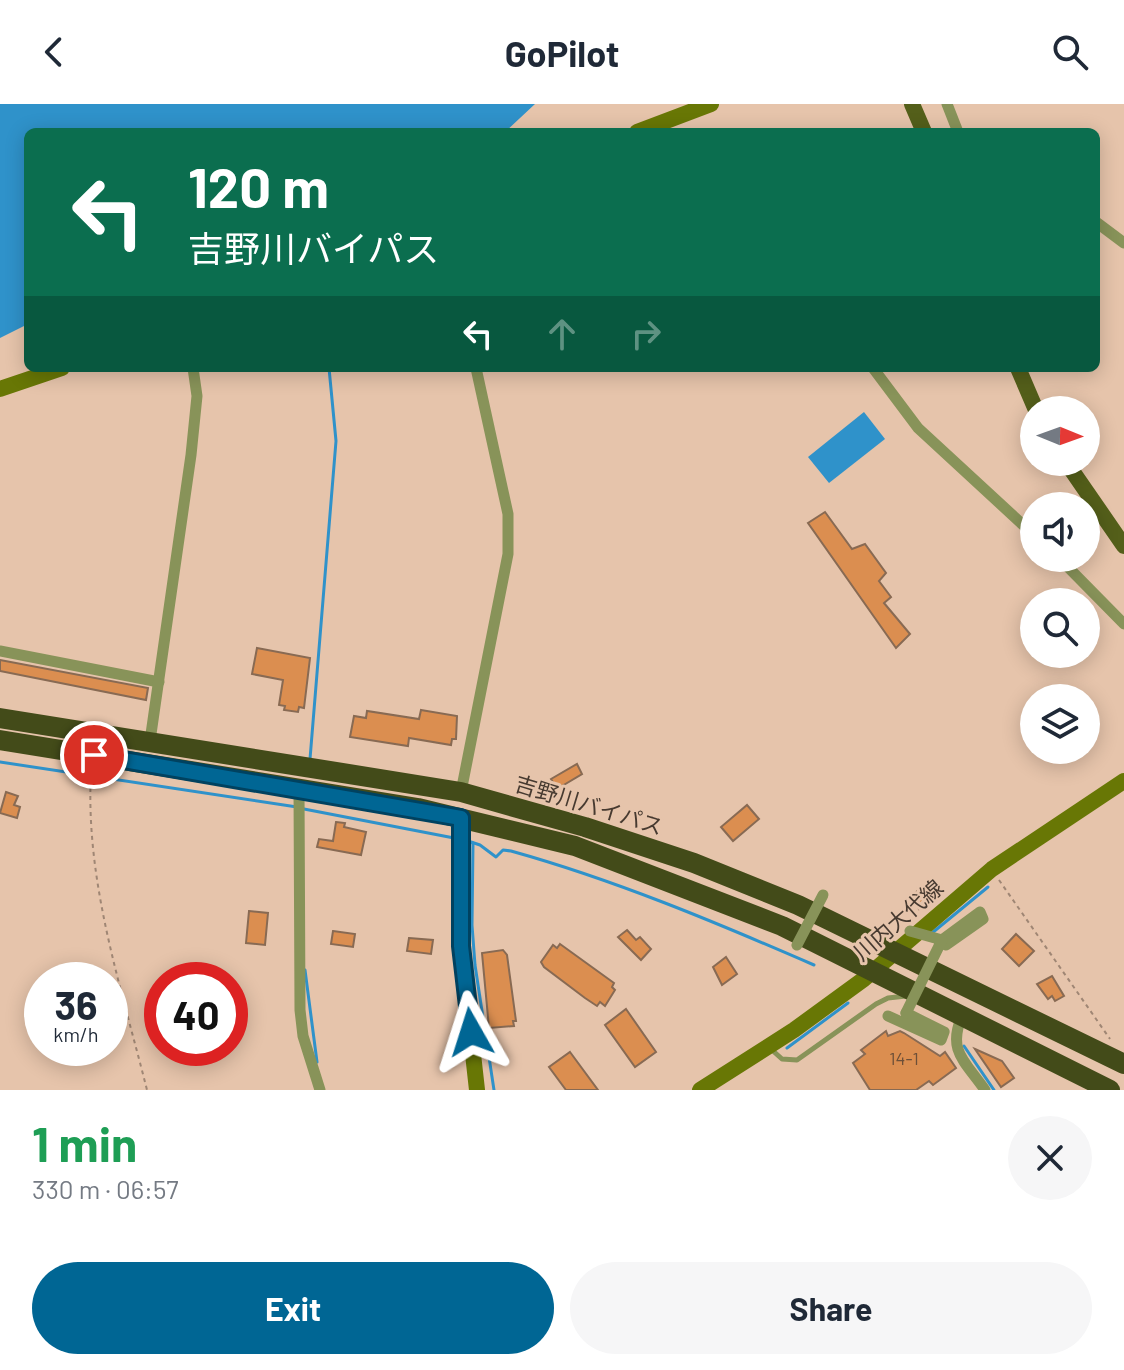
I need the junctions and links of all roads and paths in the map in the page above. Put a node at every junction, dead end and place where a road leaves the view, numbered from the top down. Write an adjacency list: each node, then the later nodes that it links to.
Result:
1 (711, 104): 4 (main road)
2 (912, 104): 5 (main road)
3 (947, 104): 6 (street)
4 (648, 128)
5 (922, 128)
6 (956, 128)
7 (1100, 225): 8 (street)
8 (1124, 243)
9 (50, 372): 14 (main road)
10 (194, 372): 22 (street)
11 (477, 372): 29 (street)
12 (876, 372): 17 (street)
13 (1020, 372): 15 (main road)
14 (0, 389)
15 (1030, 396)
16 (1076, 476): 18 (main road)
17 (1020, 522)
18 (1124, 546)
19 (1073, 572): 20 (street)
20 (1124, 624)
21 (0, 651): 22 (street)
22 (159, 682): 25 (street)
23 (0, 718): 25 (highway, 吉野川バイパス)
24 (0, 740): 26 (highway, 吉野川バイパス)
25 (150, 741): 29 (highway, 吉野川バイパス)
26 (94, 755): 28 (highway, 吉野川バイパス); 43 (path)
27 (1124, 781): 31 (main road, 川内大代線)
28 (299, 789): 30 (highway, 吉野川バイパス); 44 (street)
29 (461, 792): 35 (highway, 吉野川バイパス)
30 (461, 818): 36 (highway, 吉野川バイパス); 45 (main road)
31 (992, 869): 35 (main road, 川内大代線); 40 (path)
32 (823, 895): 34 (street, bridge)
33 (910, 931): 38 (street, bridge)
34 (797, 945)
35 (896, 950): 36 (main road, 川内大代線); 42 (highway, 吉野川バイパス)
36 (873, 971): 37 (highway, 吉野川バイパス); 41 (main road, 川内大代線)
37 (927, 998): 39 (highway, 吉野川バイパス); 41 (lane)
38 (888, 1016)
39 (962, 1016): 47 (street); 48 (highway, 吉野川バイパス)
40 (1110, 1039)
41 (770, 1047): 46 (main road, 川内大代線)
42 (1124, 1064)
43 (147, 1090)
44 (320, 1090)
45 (477, 1090)
46 (700, 1090)
47 (985, 1090)
48 (1110, 1090)

